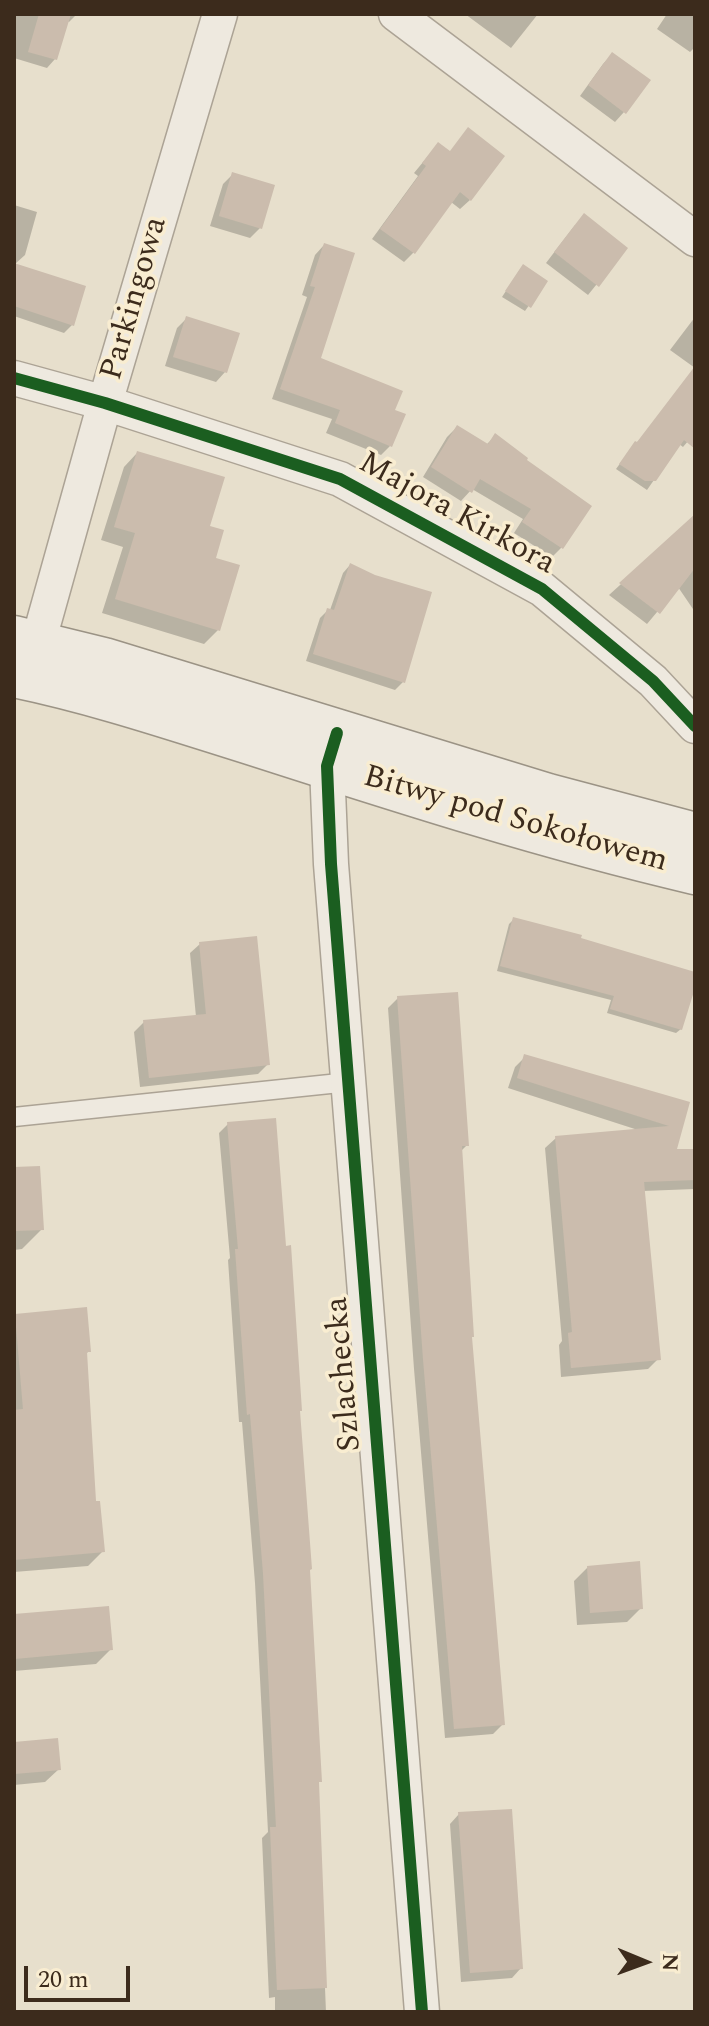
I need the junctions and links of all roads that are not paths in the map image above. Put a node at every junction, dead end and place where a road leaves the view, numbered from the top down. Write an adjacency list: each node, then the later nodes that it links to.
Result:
1 (220, 14): 5 (street, Parkingowa)
2 (396, 14): 3 (street)
3 (695, 239)
4 (14, 378): 5 (street, Majora Kirkora)
5 (105, 403): 6 (street, Parkingowa); 7 (street, Majora Kirkora)
6 (24, 658): 8 (street, Bitwy pod Sokołowem)
7 (695, 726)
8 (332, 750): 9 (street, Bitwy pod Sokołowem); 10 (street, Bitwy pod Sokołowem); 11 (street, Szlachecka)
9 (695, 835)
10 (695, 872)
11 (349, 1082): 12 (lane); 13 (street, Szlachecka)
12 (14, 1117)
13 (422, 2012)

